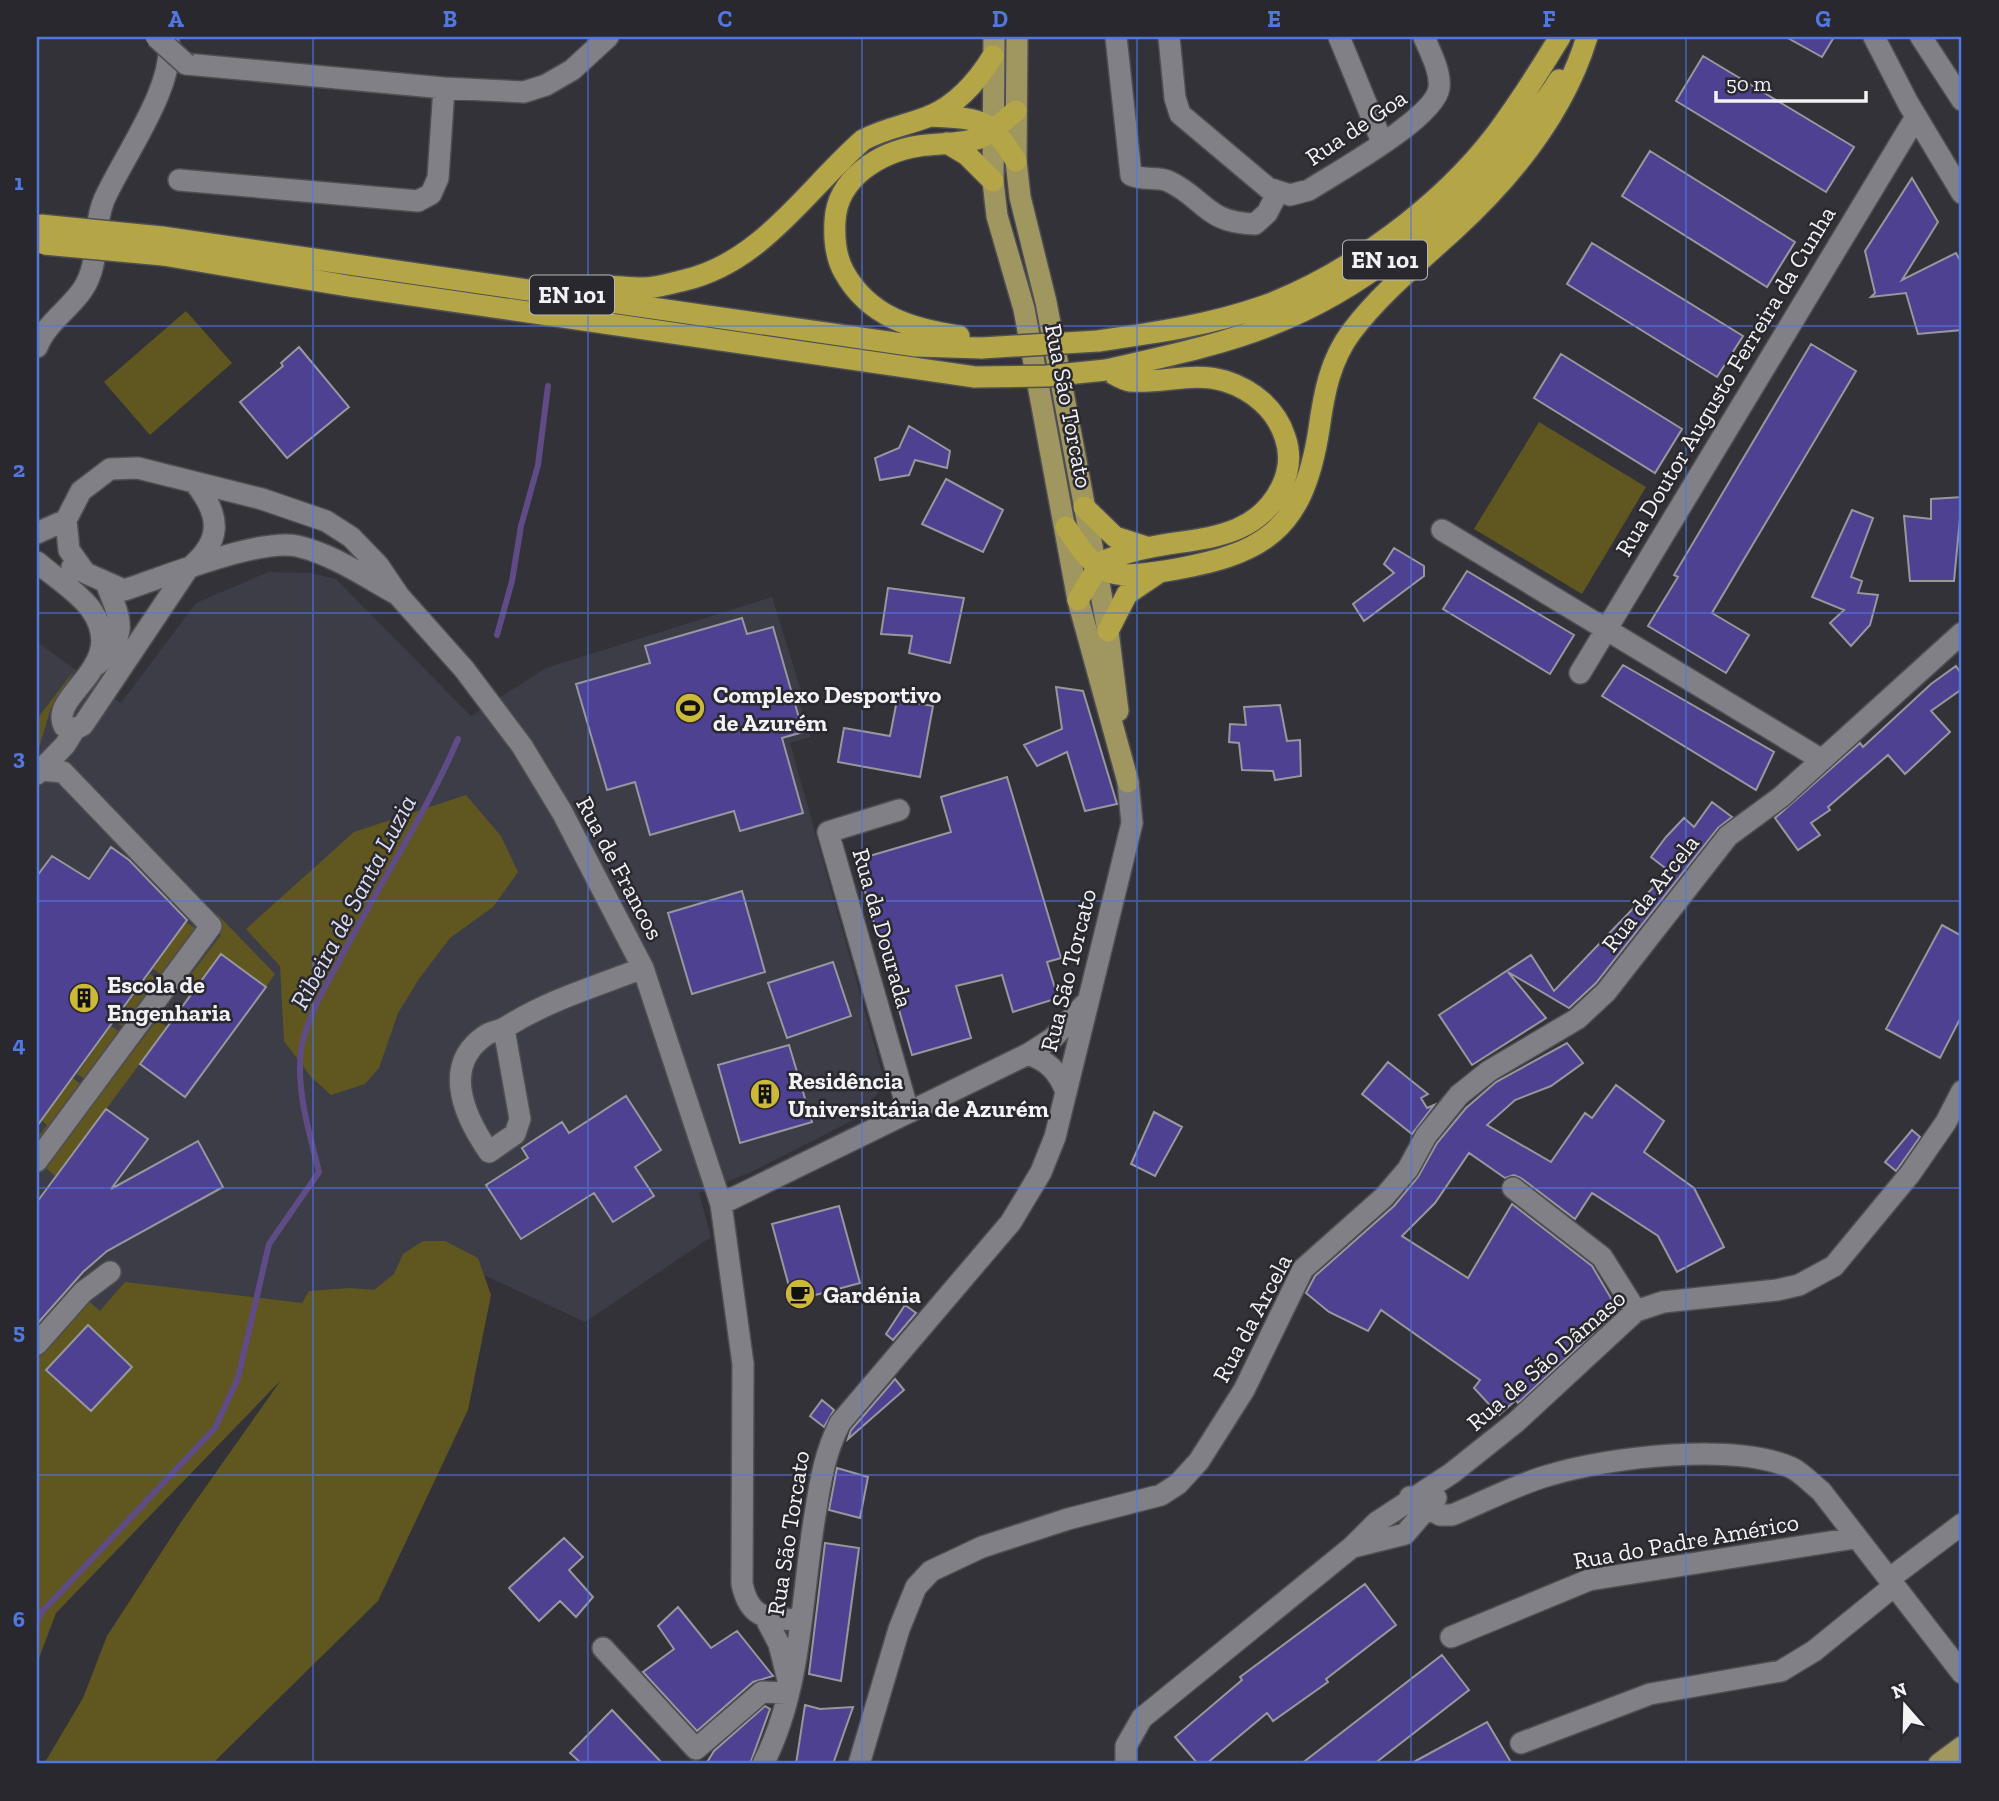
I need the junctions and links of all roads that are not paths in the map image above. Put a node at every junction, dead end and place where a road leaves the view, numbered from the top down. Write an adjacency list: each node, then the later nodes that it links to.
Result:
1 (156, 37): 14 (street, bridge)
2 (168, 37): 30 (street)
3 (608, 37): 14 (street)
4 (1017, 37): 16 (main road, Rua São Torcato)
5 (1116, 37): 25 (street)
6 (1169, 37): 25 (street)
7 (1339, 37): 20 (street)
8 (1424, 37): 20 (street, Rua de Goa)
9 (1560, 37): 31 (highway, EN 101, bridge)
10 (1585, 37): 32 (highway, EN 101); 44 (highway)
11 (1874, 37): 18 (street)
12 (1921, 37): 15 (street)
13 (994, 47): 17 (highway); 19 (main road, Rua São Torcato)
14 (444, 88): 23 (street)
15 (1962, 100)
16 (1016, 111): 19 (highway); 22 (main road, Rua São Torcato)
17 (929, 116): 19 (highway); 29 (highway)
18 (1916, 117): 26 (street); 48 (street, Rua Doutor Augusto Ferreira da Cunha)
19 (993, 129): 21 (highway); 22 (highway); 24 (main road, Rua São Torcato)
20 (1382, 142): 25 (street, Rua de Goa)
21 (947, 143): 24 (highway); 31 (highway)
22 (1016, 161): 34 (main road, Rua São Torcato)
23 (179, 180)
24 (993, 181): 36 (main road, Rua São Torcato)
25 (1278, 192)
26 (1962, 193)
27 (39, 234): 28 (highway, EN 101, bridge)
28 (163, 246): 29 (highway, EN 101); 32 (highway, EN 101, bridge)
29 (567, 295): 31 (highway, EN 101)
30 (37, 347)
31 (982, 348)
32 (1106, 370): 39 (highway)
33 (195, 483): 35 (street, Rua de Francos); 42 (street, Rua de Francos); 46 (street, Rua de Francos)
34 (1084, 507): 39 (highway); 41 (main road, Rua São Torcato)
35 (66, 520): 38 (street); 43 (street)
36 (1066, 527): 41 (highway); 47 (main road, Rua São Torcato)
37 (1443, 530): 48 (street)
38 (37, 533)
39 (1148, 548): 41 (highway)
40 (37, 560): 43 (street, Rua de Francos); 51 (street)
41 (1095, 567): 44 (highway); 47 (highway); 49 (main road, Rua São Torcato)
42 (187, 570): 45 (street, Rua de Francos); 46 (street, Rua de Francos); 53 (street)
43 (84, 571): 45 (street, Rua de Francos)
44 (1160, 571): 49 (highway)
45 (106, 583): 51 (street)
46 (400, 596): 58 (street, Rua de Francos)
47 (1077, 600): 56 (main road, Rua São Torcato)
48 (1606, 630): 52 (street, Rua Doutor Augusto Ferreira da Cunha); 54 (street)
49 (1108, 631): 56 (main road, Rua São Torcato)
50 (1962, 634): 54 (street, Rua da Arcela)
51 (98, 664): 53 (street)
52 (1580, 673)
53 (67, 724): 55 (street)
54 (1822, 760): 87 (street, Rua da Arcela)
55 (38, 772): 65 (street)
56 (1128, 782): 59 (street, Rua São Torcato)
57 (899, 810): 64 (street, Rua da Dourada)
58 (643, 968): 60 (street); 67 (street, Rua de Francos)
59 (1087, 1002): 61 (street); 62 (street, Rua São Torcato)
60 (504, 1028): 60 (street)
61 (1028, 1054): 62 (street, Rua São Torcato); 64 (street)
62 (1065, 1089): 79 (street, Rua São Torcato)
63 (1962, 1091): 69 (street, Rua de São Dâmaso)
64 (908, 1111): 67 (street)
65 (37, 1161)
66 (1513, 1188): 69 (street)
67 (720, 1203): 78 (street, Rua de Francos)
68 (110, 1272): 70 (street)
69 (1636, 1311): 71 (street, Rua de São Dâmaso)
70 (37, 1344)
71 (1452, 1473): 72 (street, Rua de São Dâmaso); 73 (street, Rua de São Dâmaso)
72 (1410, 1497): 73 (street); 76 (street, Rua de São Dâmaso)
73 (1430, 1508): 75 (street); 76 (street, Rua de São Dâmaso)
74 (1962, 1524): 77 (street)
75 (1855, 1538): 77 (street); 80 (street, Rua do Padre Américo)
76 (1352, 1547): 88 (street, Rua de São Dâmaso)
77 (1892, 1582): 82 (street); 84 (street)
78 (766, 1619): 79 (street); 83 (street, Rua São Torcato)
79 (799, 1620): 83 (street, Rua São Torcato)
80 (1451, 1637)
81 (603, 1648): 83 (street)
82 (1962, 1673)
83 (788, 1689): 86 (street, Rua São Torcato)
84 (1521, 1743)
85 (1962, 1746): 89 (main road)
86 (763, 1764)
87 (859, 1764)
88 (1126, 1764)
89 (1939, 1764)

